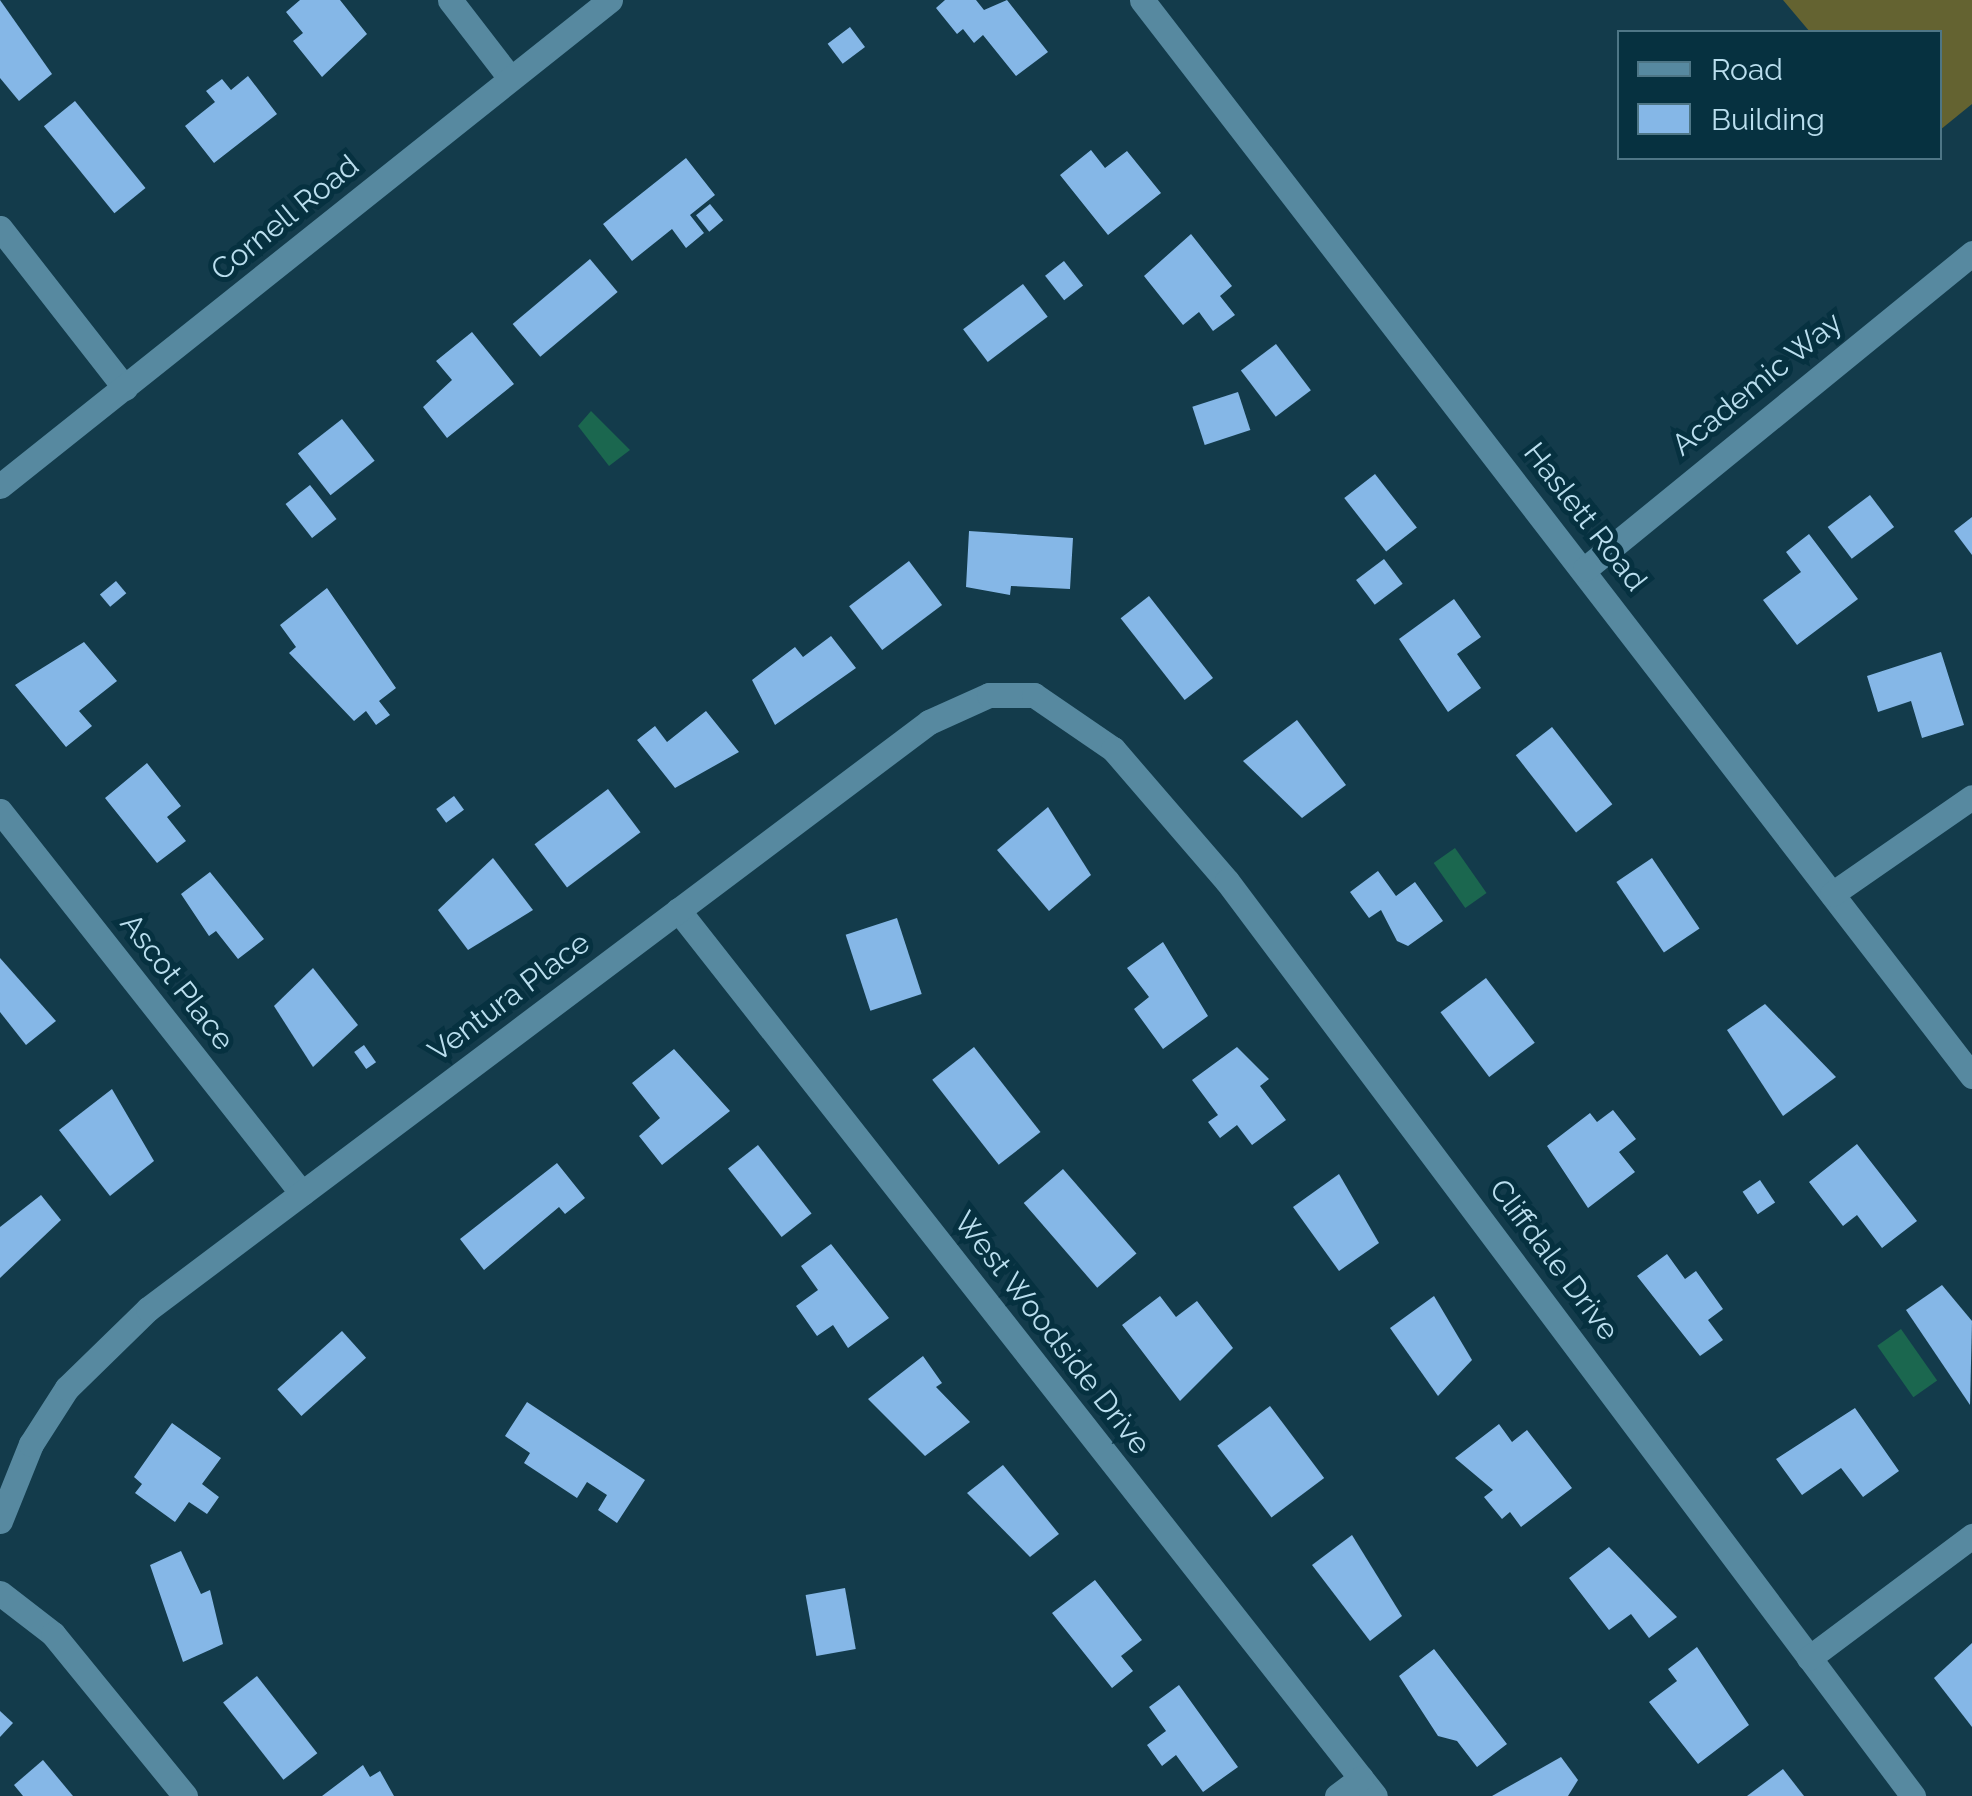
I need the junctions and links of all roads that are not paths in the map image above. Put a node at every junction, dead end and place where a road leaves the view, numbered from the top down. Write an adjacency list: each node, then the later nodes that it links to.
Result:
1 (450, 0): 4 (street)
2 (610, 0): 4 (street, Cornell Road)
3 (1142, 0): 9 (street, Haslett Road)
4 (510, 78): 7 (street, Cornell Road)
5 (0, 228): 7 (street)
6 (1972, 253): 9 (street, Academic Way)
7 (125, 388): 8 (street, Cornell Road)
8 (0, 486)
9 (1585, 569): 13 (street, Haslett Road)
10 (1134, 771): 14 (street, Ventura Place); 21 (street, Cliffdale Drive)
11 (1972, 797): 13 (street)
12 (0, 811): 17 (street, Ascot Place)
13 (1832, 894): 15 (street, Haslett Road)
14 (678, 910): 17 (street, Ventura Place); 22 (street, West Woodside Drive)
15 (1964, 1048): 16 (street, Haslett Road)
16 (1972, 1076)
17 (302, 1193): 18 (street, Ventura Place)
18 (0, 1521)
19 (1972, 1536): 21 (street)
20 (0, 1593): 23 (street)
21 (1809, 1658): 25 (street, Cliffdale Drive)
22 (1368, 1787): 24 (street)
23 (185, 1796)
24 (1337, 1796)
25 (1913, 1796)

